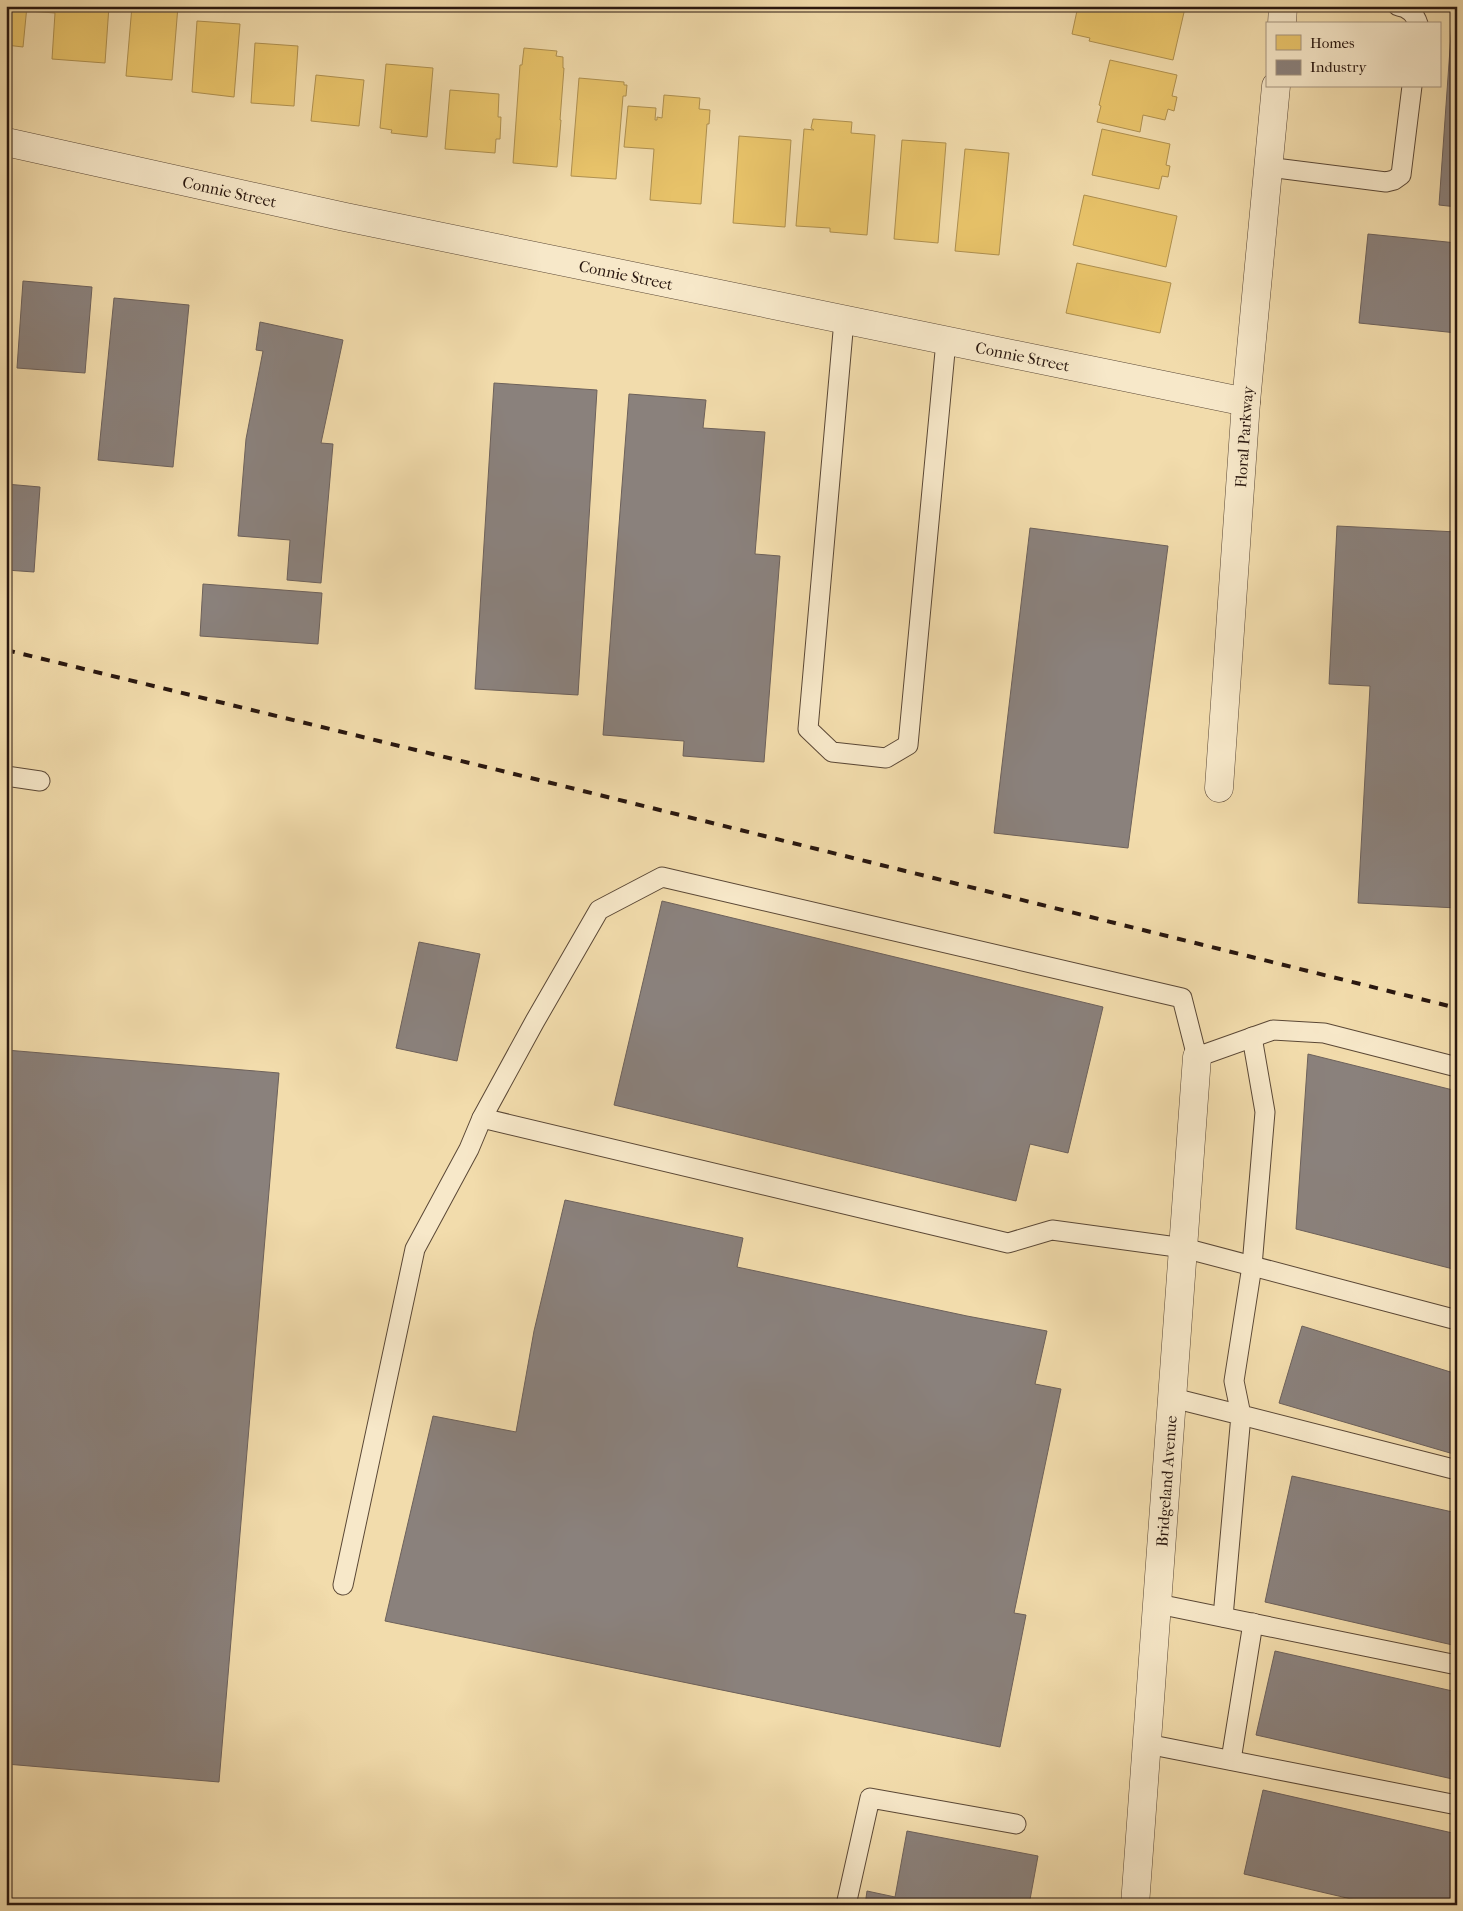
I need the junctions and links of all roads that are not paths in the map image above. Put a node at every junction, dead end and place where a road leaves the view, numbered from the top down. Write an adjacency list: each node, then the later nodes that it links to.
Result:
1 (1283, 6): 3 (street)
2 (1398, 6): 4 (lane)
3 (1282, 22)
4 (1417, 22)
5 (1276, 88): 8 (street, Floral Parkway)
6 (1412, 88): 8 (lane)
7 (6, 142): 9 (street, Connie Street)
8 (1268, 167): 11 (street, Floral Parkway)
9 (844, 320): 10 (street, Connie Street); 10 (lane)
10 (946, 340): 11 (street, Connie Street)
11 (1246, 402): 14 (street, Floral Parkway)
12 (6, 776): 13 (lane)
13 (40, 781)
14 (1219, 788)
15 (1252, 1037): 16 (lane); 17 (lane); 20 (lane)
16 (1197, 1057): 18 (lane); 19 (street, Bridgeland Avenue)
17 (1457, 1067)
18 (482, 1118): 19 (lane); 25 (lane)
19 (1184, 1248): 20 (lane); 22 (street, Bridgeland Avenue)
20 (1252, 1266): 21 (lane); 23 (lane)
21 (1457, 1320)
22 (1173, 1398): 23 (lane); 26 (street, Bridgeland Avenue)
23 (1241, 1415): 24 (lane); 27 (lane)
24 (1457, 1470)
25 (343, 1585)
26 (1158, 1604): 27 (lane); 30 (street, Bridgeland Avenue)
27 (1223, 1617): 28 (lane)
28 (1253, 1623): 29 (lane); 31 (lane)
29 (1457, 1665)
30 (1147, 1744): 31 (lane); 35 (street, Bridgeland Avenue)
31 (1231, 1760): 32 (lane)
32 (1457, 1805)
33 (1016, 1824): 34 (lane)
34 (846, 1905)
35 (1135, 1905)

